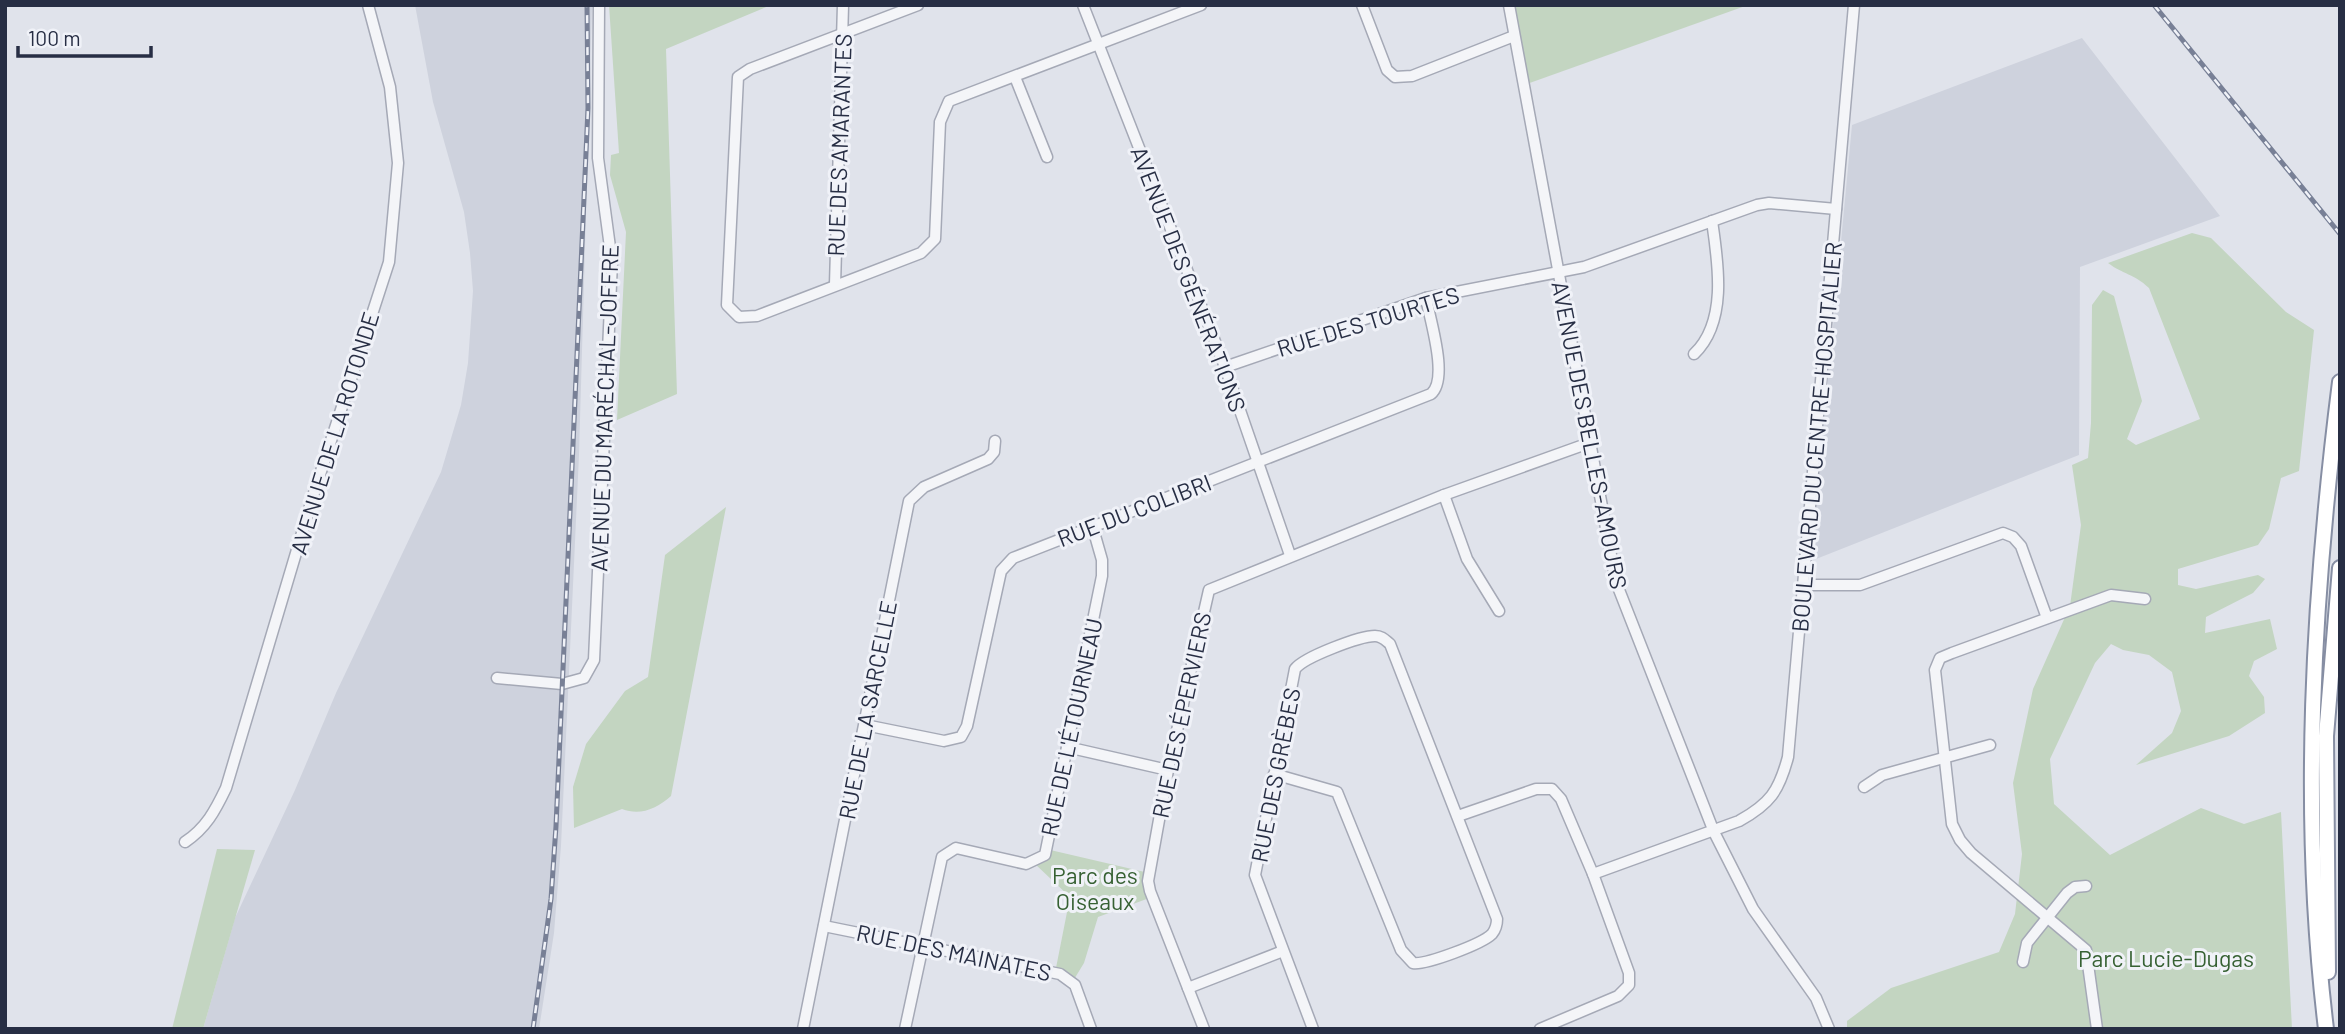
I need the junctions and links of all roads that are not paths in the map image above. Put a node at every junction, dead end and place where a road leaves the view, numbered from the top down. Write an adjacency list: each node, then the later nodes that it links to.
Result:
1 (368, 5): 44 (street, AVENUE DE LA ROTONDE)
2 (599, 5): 34 (street, AVENUE DU MARÉCHAL-JOFFRE)
3 (843, 5): 10 (street, RUE DES AMARANTES)
4 (918, 5): 10 (street)
5 (1083, 5): 12 (street, AVENUE DES GÉNÉRATIONS)
6 (1201, 5): 12 (street)
7 (1363, 5): 11 (street)
8 (1509, 5): 11 (street, AVENUE DES BELLES-AMOURS)
9 (1854, 5): 15 (street, BOULEVARD DU CENTRE-HOSPITALIER)
10 (841, 36): 18 (street, RUE DES AMARANTES); 18 (street)
11 (1514, 36): 17 (street, AVENUE DES BELLES-AMOURS)
12 (1098, 44): 13 (street); 21 (street, AVENUE DES GÉNÉRATIONS)
13 (1015, 77): 14 (street); 18 (street)
14 (1047, 157)
15 (1836, 209): 16 (street, RUE DES TOURTES); 30 (street, BOULEVARD DU CENTRE-HOSPITALIER)
16 (1712, 221): 17 (street, RUE DES TOURTES); 20 (street)
17 (1558, 274): 19 (street, RUE DES TOURTES); 24 (street, AVENUE DES BELLES-AMOURS)
18 (835, 285)
19 (1426, 298): 21 (street, RUE DES TOURTES); 25 (street, RUE DU COLIBRI)
20 (1693, 354)
21 (1225, 367): 25 (street, AVENUE DES GÉNÉRATIONS)
22 (2340, 382): 61 (highway)
23 (995, 441): 35 (street, RUE DE LA SARCELLE)
24 (1589, 443): 26 (street, RUE DES ÉPERVIERS); 43 (street, AVENUE DES BELLES-AMOURS)
25 (1259, 463): 27 (street, RUE DU COLIBRI); 28 (street, AVENUE DES GÉNÉRATIONS)
26 (1444, 495): 28 (street, RUE DES ÉPERVIERS); 32 (street)
27 (1092, 525): 35 (street, RUE DU COLIBRI); 37 (street, RUE DE L'ÉTOURNEAU)
28 (1290, 555): 39 (street, RUE DES ÉPERVIERS)
29 (2340, 568): 61 (highway)
30 (1803, 585): 33 (street); 43 (street, BOULEVARD DU CENTRE-HOSPITALIER)
31 (2145, 599): 33 (street)
32 (1499, 611)
33 (2047, 618): 38 (street)
34 (498, 678)
35 (865, 725): 48 (street, RUE DE LA SARCELLE)
36 (1990, 745): 38 (street)
37 (1067, 747): 39 (street); 49 (street, RUE DE L'ÉTOURNEAU)
38 (1944, 758): 41 (street); 47 (street)
39 (1168, 770): 52 (street, RUE DES ÉPERVIERS)
40 (1274, 774): 42 (street, RUE DES GRÈBES); 42 (street); 50 (street, RUE DES GRÈBES)
41 (1864, 787)
42 (1458, 816): 45 (street)
43 (1714, 832): 45 (street, BOULEVARD DU CENTRE-HOSPITALIER); 59 (street, AVENUE DES BELLES-AMOURS)
44 (185, 842)
45 (1593, 874): 58 (street)
46 (2086, 886): 47 (street)
47 (2048, 917): 51 (street); 60 (street)
48 (824, 926): 49 (street, RUE DES MAINATES); 53 (street, RUE DE LA SARCELLE)
49 (923, 946): 54 (street, RUE DE L'ÉTOURNEAU); 55 (street, RUE DES MAINATES)
50 (1283, 951): 52 (street); 57 (street, RUE DES GRÈBES)
51 (2023, 962)
52 (1188, 988): 56 (street, RUE DES ÉPERVIERS)
53 (803, 1029)
54 (905, 1029)
55 (1091, 1029)
56 (1204, 1029)
57 (1313, 1029)
58 (1540, 1029)
59 (1829, 1029)
60 (2098, 1029)
61 (2328, 1029)

